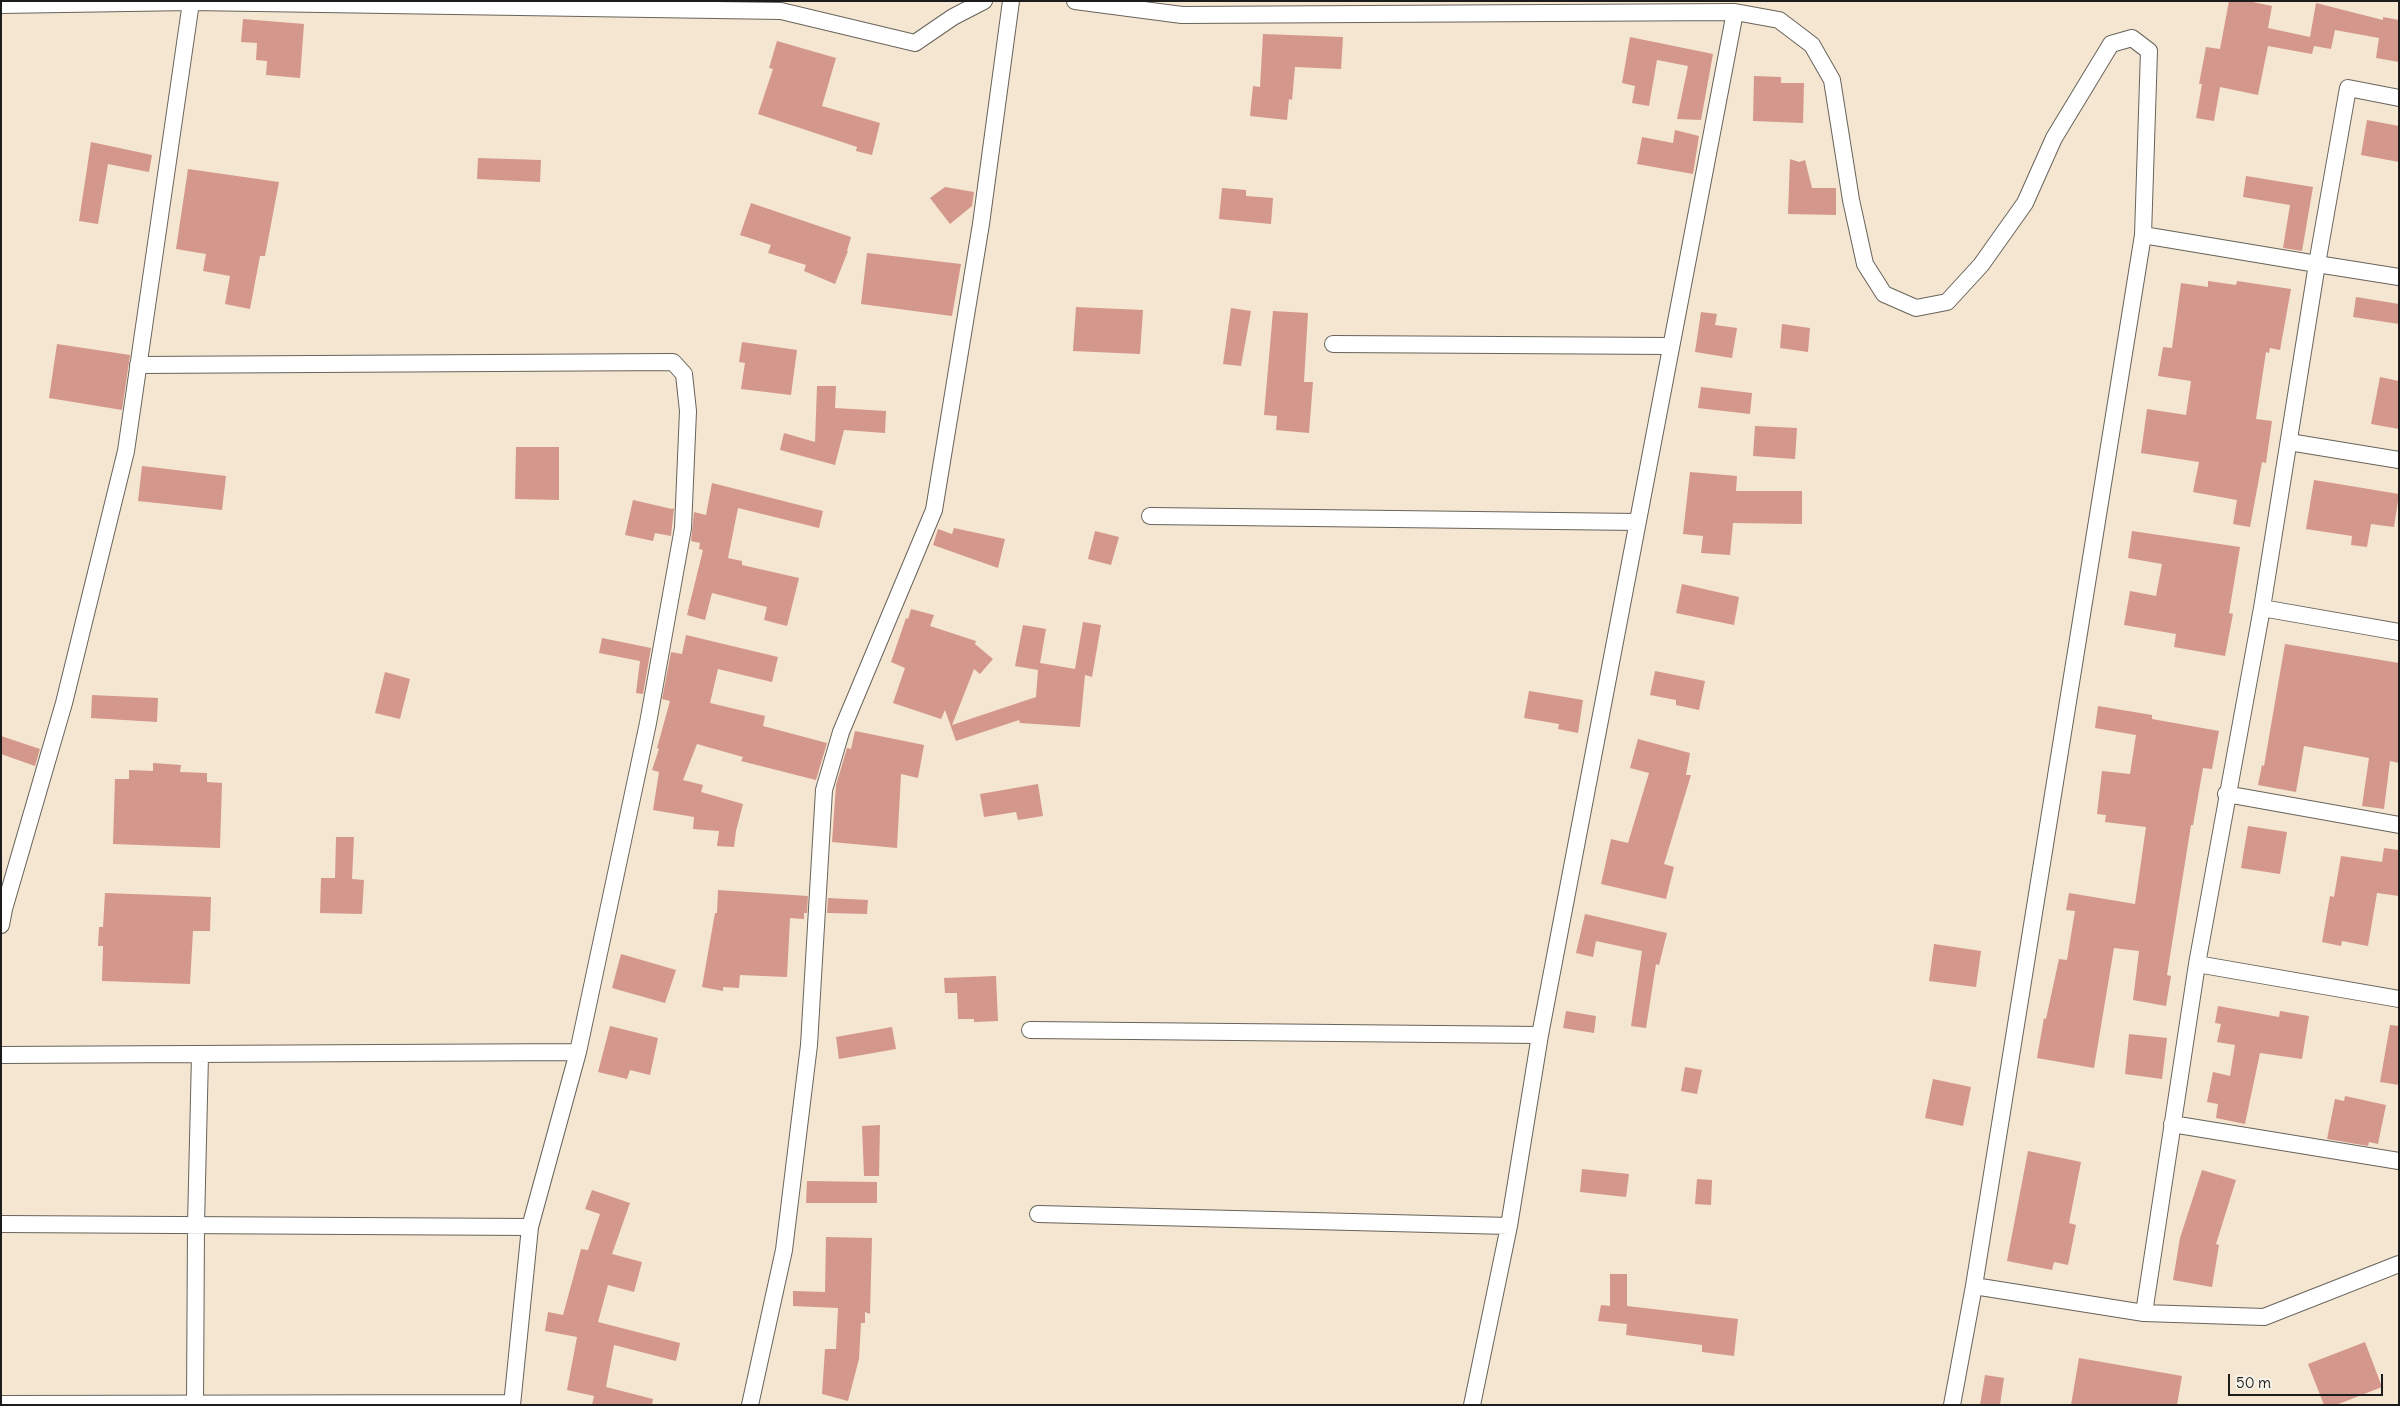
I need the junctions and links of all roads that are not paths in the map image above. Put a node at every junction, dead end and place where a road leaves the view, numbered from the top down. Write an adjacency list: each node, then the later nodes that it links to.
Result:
1 (984, 1): 4 (street)
2 (1011, 1): 43 (street)
3 (1075, 1): 6 (street)
4 (191, 2): 5 (street); 13 (street)
5 (1, 5)
6 (1736, 12): 8 (street); 12 (street)
7 (2399, 98): 9 (street)
8 (2143, 235): 9 (street); 38 (street)
9 (2317, 264): 10 (street); 14 (street)
10 (2399, 277)
11 (1333, 344): 12 (street)
12 (1671, 346): 17 (street)
13 (138, 365): 22 (street); 27 (street)
14 (2289, 442): 15 (street); 18 (street)
15 (2399, 460)
16 (1150, 516): 17 (street)
17 (1638, 522): 26 (street)
18 (2262, 608): 19 (street); 20 (street)
19 (2399, 632)
20 (2226, 794): 21 (street); 23 (street)
21 (2399, 825)
22 (1, 926)
23 (2197, 964): 24 (street); 30 (street)
24 (2399, 999)
25 (1030, 1030): 26 (street)
26 (1540, 1035): 35 (street)
27 (578, 1052): 29 (street); 36 (street)
28 (1, 1055): 29 (street)
29 (200, 1055): 34 (street)
30 (2172, 1124): 31 (street); 39 (street)
31 (2399, 1161)
32 (1038, 1214): 35 (street)
33 (1, 1224): 34 (street)
34 (196, 1225): 36 (street); 41 (street)
35 (1509, 1226): 44 (street)
36 (530, 1227): 42 (street)
37 (2399, 1264): 39 (street)
38 (1974, 1286): 39 (street); 45 (street)
39 (2144, 1313)
40 (1, 1404): 41 (street)
41 (195, 1404): 42 (street)
42 (512, 1404)
43 (750, 1405)
44 (1472, 1405)
45 (1952, 1405)

